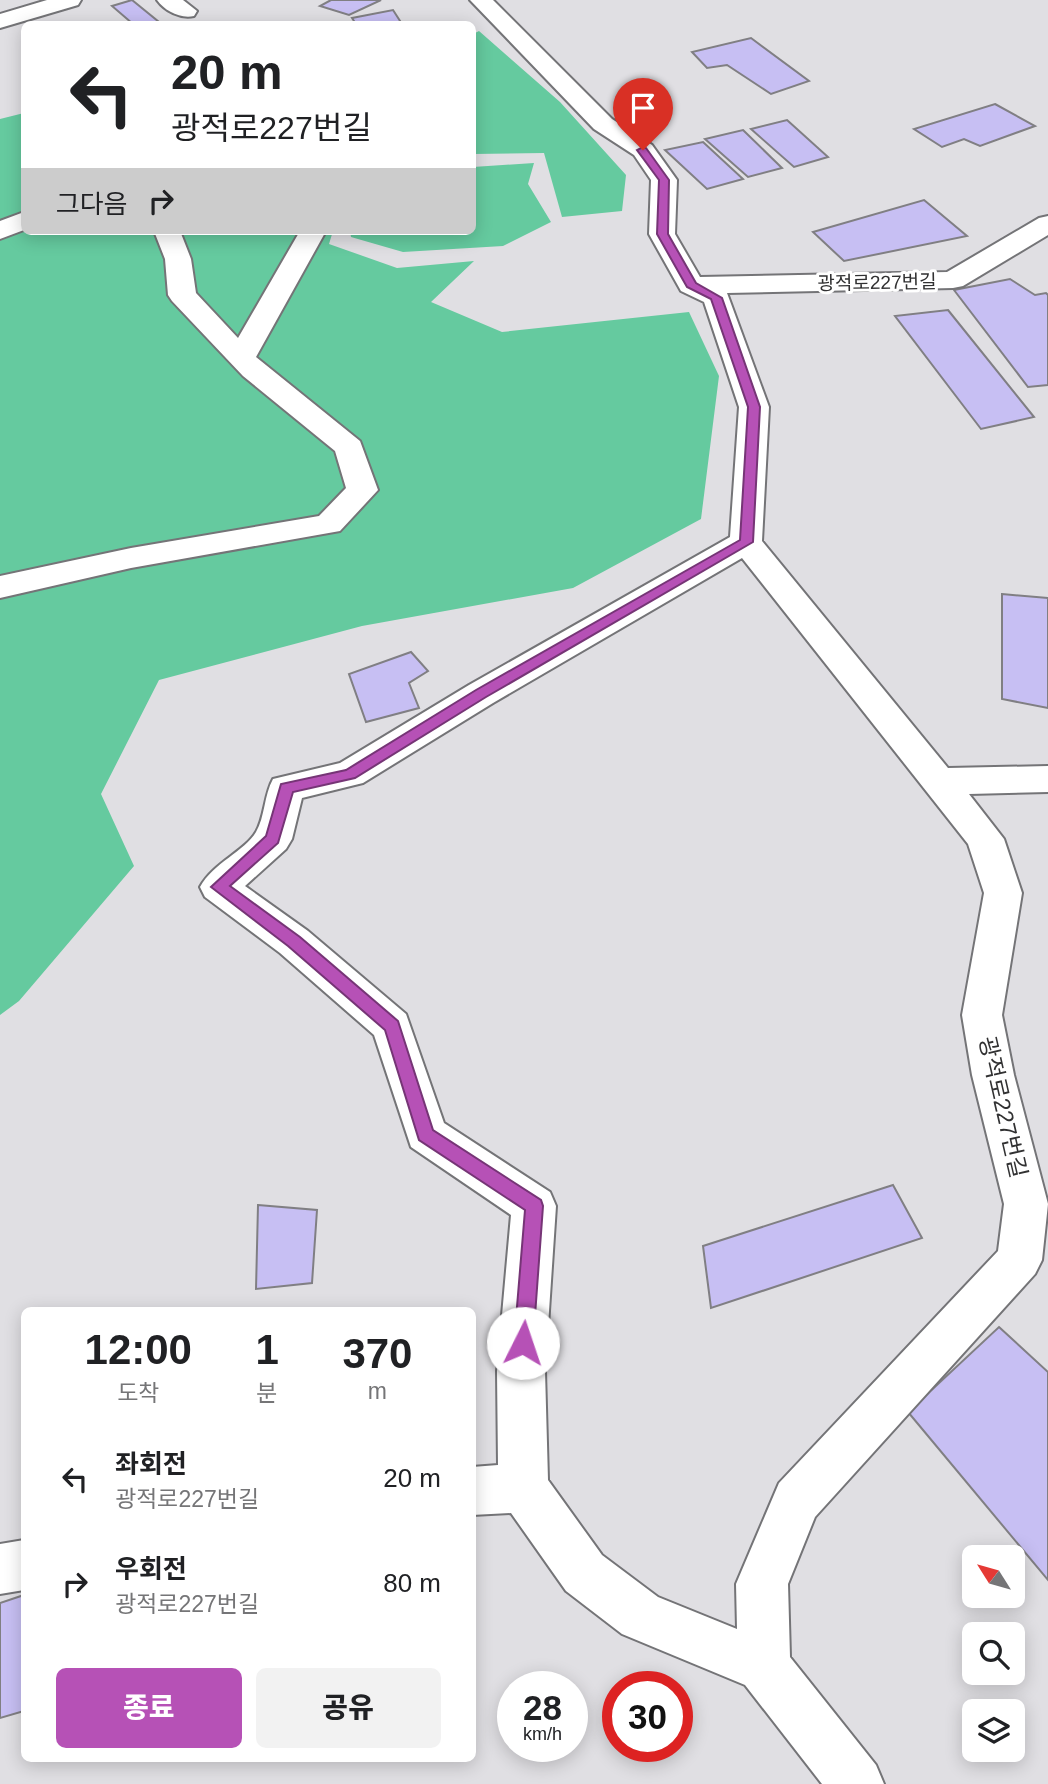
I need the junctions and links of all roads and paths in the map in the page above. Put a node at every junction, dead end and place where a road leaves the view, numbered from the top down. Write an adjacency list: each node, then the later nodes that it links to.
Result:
1 (70, 0): 3 (street)
2 (481, 0): 9 (street)
3 (0, 21)
4 (21, 221): 6 (street)
5 (1048, 224): 9 (street, 광적로227번길)
6 (0, 231)
7 (169, 235): 10 (street)
8 (311, 235): 10 (street)
9 (691, 285): 11 (street)
10 (241, 358): 12 (street)
11 (746, 542): 14 (street, 광적로227번길); 15 (street)
12 (0, 587)
13 (1048, 779): 14 (street)
14 (938, 781): 19 (street, 광적로227번길)
15 (523, 1488): 16 (street); 19 (street)
16 (476, 1491)
17 (21, 1566): 18 (street)
18 (0, 1569)
19 (764, 1666): 20 (street)
20 (857, 1784)

